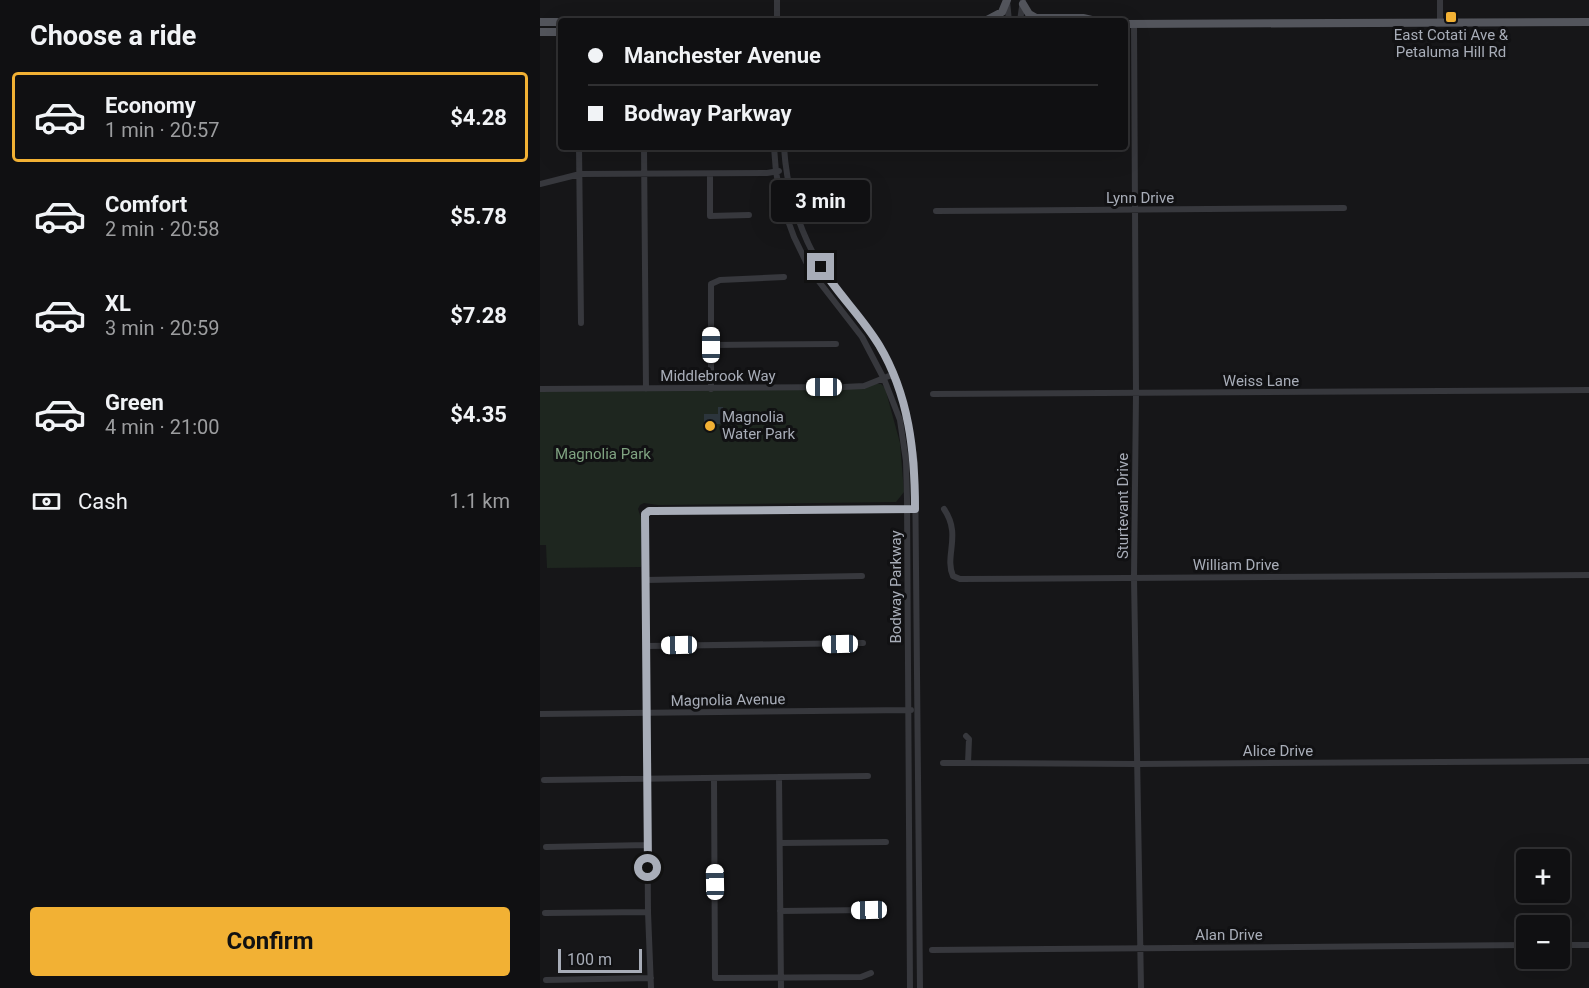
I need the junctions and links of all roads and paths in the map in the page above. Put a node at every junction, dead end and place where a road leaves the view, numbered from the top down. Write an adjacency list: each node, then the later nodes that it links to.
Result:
1 (777, 0): 5 (street)
2 (1007, 0): 6 (main road); 7 (street)
3 (1440, 0): 14 (street)
4 (1023, 2): 8 (street); 10 (main road)
5 (777, 18)
6 (991, 18)
7 (1009, 18)
8 (1020, 18)
9 (1036, 18): 11 (main road)
10 (1036, 18)
11 (1083, 18)
12 (540, 21): 13 (main road)
13 (558, 22)
14 (1440, 22): 15 (main road); 16 (main road)
15 (1589, 22)
16 (1129, 24): 30 (street, Sturtevant Drive)
17 (540, 32): 18 (main road)
18 (558, 32)
19 (579, 150): 25 (street)
20 (644, 150): 26 (street)
21 (774, 150): 24 (street, Bodway Parkway)
22 (784, 150): 23 (street, Bodway Parkway)
23 (786, 170): 24 (street); 37 (street, Bodway Parkway)
24 (776, 172): 27 (street); 38 (street, Bodway Parkway)
25 (579, 174): 26 (street); 28 (street); 34 (street)
26 (645, 174): 27 (street); 40 (street)
27 (710, 174): 32 (street)
28 (540, 184)
29 (1344, 208): 30 (street, Lynn Drive)
30 (1134, 210): 31 (street, Lynn Drive); 44 (street, Sturtevant Drive)
31 (936, 211)
32 (749, 215)
33 (784, 277): 36 (street)
34 (581, 323)
35 (836, 344): 36 (street)
36 (711, 345): 41 (street)
37 (894, 374): 38 (street, Middlebrook Way); 46 (street, Bodway Parkway)
38 (884, 379): 41 (street, Middlebrook Way); 45 (street, Bodway Parkway)
39 (540, 389): 40 (street, Middlebrook Way)
40 (646, 389): 41 (street, Middlebrook Way)
41 (711, 389)
42 (1589, 390): 44 (street, Weiss Lane)
43 (933, 394): 44 (street, Weiss Lane)
44 (1136, 394): 50 (street, Sturtevant Drive)
45 (907, 509): 46 (street); 51 (street); 54 (street, Bodway Parkway)
46 (915, 509): 55 (street, Bodway Parkway)
47 (944, 509): 50 (street, William Drive)
48 (1589, 575): 50 (street, William Drive)
49 (862, 576): 51 (street)
50 (1134, 578): 62 (street, Sturtevant Drive)
51 (646, 580): 53 (street)
52 (863, 643): 53 (street)
53 (647, 646): 56 (street)
54 (908, 710): 55 (street, Magnolia Avenue); 56 (street, Magnolia Avenue); 87 (street, Bodway Parkway)
55 (917, 710): 88 (street, Bodway Parkway)
56 (647, 712): 57 (street, Magnolia Avenue); 66 (street)
57 (540, 714)
58 (966, 736): 61 (street)
59 (1589, 760): 62 (street, Alice Drive)
60 (943, 763): 61 (street, Alice Drive)
61 (968, 763): 62 (street, Alice Drive)
62 (1138, 764): 79 (street, Sturtevant Drive)
63 (868, 776): 64 (street)
64 (779, 777): 65 (street); 69 (street)
65 (714, 778): 66 (street); 82 (street)
66 (648, 779): 67 (street); 70 (street)
67 (544, 780)
68 (885, 842): 69 (street)
69 (780, 843): 73 (street)
70 (648, 846): 71 (street); 74 (street)
71 (546, 847)
72 (869, 910): 73 (street)
73 (780, 911): 82 (street)
74 (648, 912): 75 (street); 83 (street)
75 (545, 913)
76 (1516, 945): 79 (street, Alan Drive)
77 (1570, 945): 78 (street)
78 (1589, 945)
79 (1139, 948): 80 (street, Alan Drive); 89 (street, Sturtevant Drive)
80 (932, 950)
81 (871, 973): 82 (street)
82 (781, 977): 86 (street)
83 (651, 978): 84 (street); 85 (street)
84 (546, 980)
85 (651, 988)
86 (781, 988)
87 (910, 988)
88 (920, 988)
89 (1141, 988)

